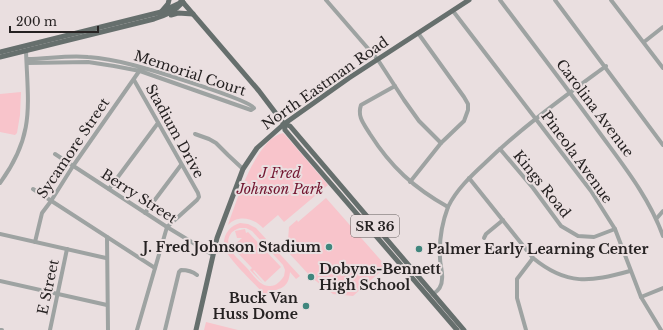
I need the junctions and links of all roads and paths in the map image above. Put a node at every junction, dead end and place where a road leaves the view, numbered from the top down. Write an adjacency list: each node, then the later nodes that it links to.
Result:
1 (169, 0): 9 (main road)
2 (326, 0): 20 (street)
3 (469, 0): 8 (main road, North Eastman Road)
4 (500, 0): 29 (street, Carolina Avenue)
5 (555, 0): 23 (street)
6 (611, 0): 15 (street)
7 (183, 1): 9 (main road); 10 (main road, SR 36); 11 (main road)
8 (453, 11): 13 (main road, North Eastman Road); 31 (street, Pineola Avenue)
9 (161, 12): 14 (main road)
10 (193, 14): 11 (main road); 33 (main road, SR 36)
11 (154, 19): 14 (main road)
12 (663, 27): 15 (street)
13 (418, 33): 20 (main road, North Eastman Road); 35 (street)
14 (66, 38): 16 (main road)
15 (644, 42): 24 (street)
16 (26, 48): 17 (main road); 18 (main road); 21 (street)
17 (0, 52)
18 (0, 57)
19 (88, 57): 21 (street, Memorial Court); 22 (street); 25 (street, Memorial Court)
20 (378, 60): 27 (street); 33 (main road, North Eastman Road)
21 (27, 61): 22 (street, Memorial Court); 44 (street)
22 (88, 62): 25 (street, Memorial Court)
23 (606, 66): 29 (street); 36 (street)
24 (663, 68)
25 (141, 69): 26 (street, Sycamore Street); 28 (street, Memorial Court); 30 (street, Memorial Court)
26 (134, 80): 32 (street, Stadium Drive); 40 (street, Sycamore Street)
27 (395, 86): 35 (street); 43 (street)
28 (214, 91): 30 (street); 30 (street, Memorial Court)
29 (571, 93): 31 (street); 51 (street, Carolina Avenue)
30 (212, 97)
31 (535, 119): 37 (street); 54 (street, Pineola Avenue)
32 (158, 123): 39 (street, Stadium Drive); 46 (street)
33 (284, 124): 41 (main road, North Eastman Road); 70 (main road, SR 36); 78 (main road, SR 36)
34 (195, 134): 41 (street)
35 (442, 143): 43 (street)
36 (663, 145)
37 (500, 149): 42 (street); 54 (street, Kings Road)
38 (55, 154): 40 (street, Berry Street)
39 (181, 165): 50 (street); 53 (street, Stadium Drive)
40 (73, 166): 46 (street, Berry Street); 47 (street, Sycamore Street)
41 (244, 169): 61 (main road, North Eastman Road)
42 (469, 178): 48 (street); 52 (street)
43 (410, 182): 48 (street)
44 (0, 183)
45 (33, 189): 47 (street)
46 (109, 189): 50 (street, Berry Street)
47 (51, 201): 56 (street); 59 (street, Sycamore Street)
48 (448, 207): 70 (street)
49 (663, 211): 51 (street)
50 (145, 213): 53 (street, Berry Street)
51 (657, 218): 57 (street, Carolina Avenue)
52 (503, 220): 58 (street); 63 (street)
53 (167, 227): 61 (street, Berry Street); 64 (street)
54 (614, 229): 65 (street, Pineola Avenue)
55 (0, 234): 59 (street)
56 (107, 236): 62 (street); 64 (street)
57 (663, 236)
58 (484, 238)
59 (35, 242): 60 (street)
60 (67, 249): 62 (street); 69 (street, E Street)
61 (213, 255): 77 (main road, North Eastman Road)
62 (106, 258): 72 (street)
63 (533, 258): 65 (street); 80 (street)
64 (155, 268): 75 (street)
65 (630, 271): 71 (street, Pineola Avenue)
66 (197, 275): 76 (street)
67 (0, 280): 69 (street)
68 (663, 288): 71 (street)
69 (58, 293): 72 (street); 73 (street, E Street)
70 (434, 294): 79 (main road, SR 36)
71 (641, 297): 81 (street, Pineola Avenue)
72 (107, 305): 74 (street)
73 (50, 330)
74 (108, 330)
75 (137, 330)
76 (164, 330)
77 (196, 330)
78 (457, 330)
79 (464, 330)
80 (526, 330)
81 (661, 330)

